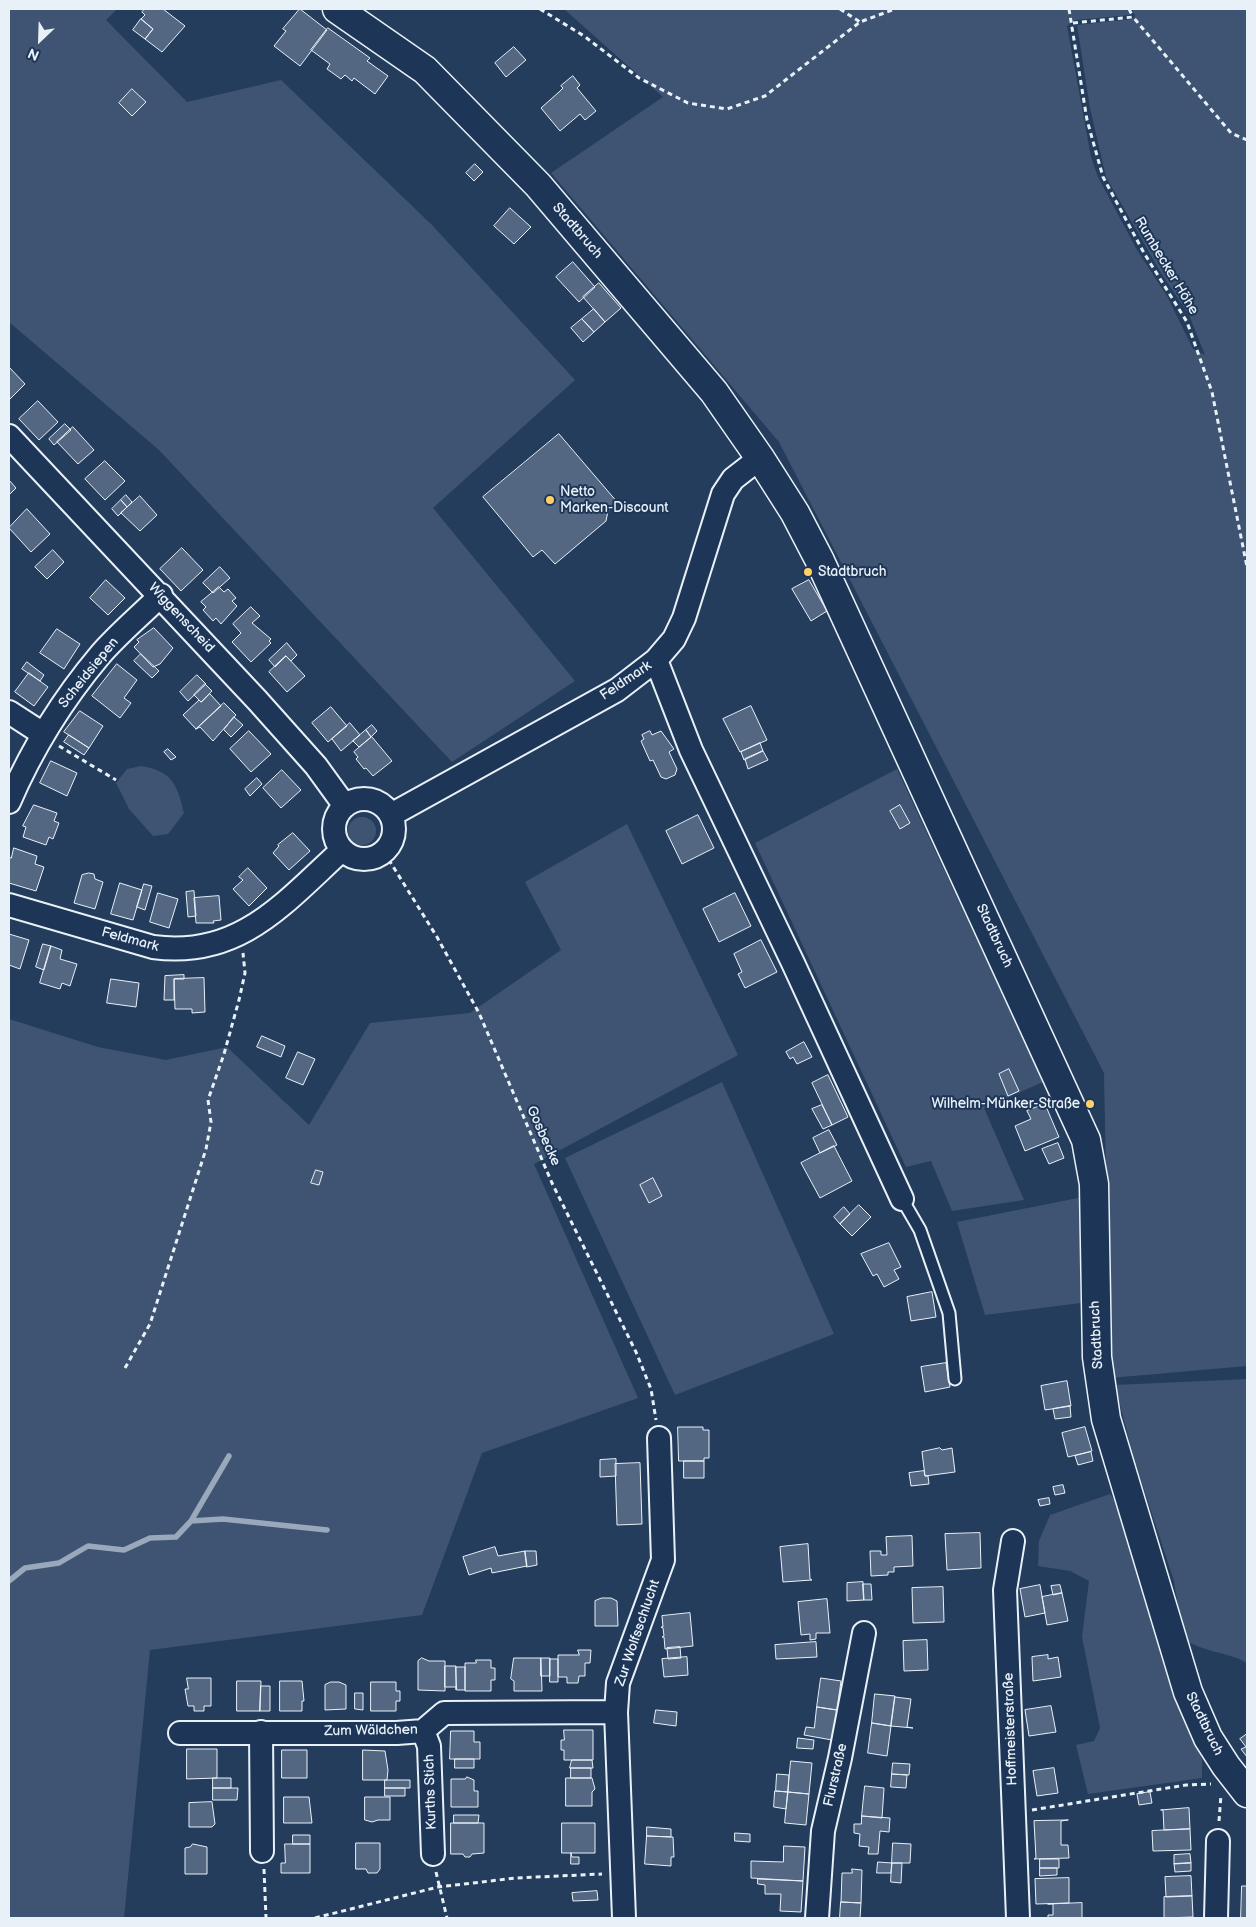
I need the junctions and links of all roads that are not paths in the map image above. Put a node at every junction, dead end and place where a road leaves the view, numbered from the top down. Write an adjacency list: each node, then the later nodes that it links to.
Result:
1 (337, 9): 3 (street, Stadtbruch)
2 (9, 436): 4 (street, Wiggenscheid)
3 (760, 458): 5 (street, Feldmark); 22 (street, Stadtbruch)
4 (161, 595): 7 (street, Scheidsiepen); 9 (street, Wiggenscheid)
5 (656, 660): 10 (street, Feldmark); 13 (street)
6 (9, 712): 7 (street)
7 (43, 734): 8 (street, Scheidsiepen)
8 (9, 802)
9 (345, 806): 10 (street); 11 (street)
10 (390, 815): 11 (street)
11 (342, 850): 12 (street, Feldmark)
12 (9, 905)
13 (902, 1199): 14 (lane)
14 (955, 1379)
15 (659, 1438): 18 (street, Zur Wolfsschlucht)
16 (1012, 1541): 28 (street, Hoffmeisterstraße)
17 (864, 1633): 27 (street, Flurstraße)
18 (616, 1712): 19 (street, Zum Wäldchen); 26 (street, Zur Wolfsschlucht)
19 (423, 1731): 20 (street, Zum Wäldchen); 25 (street, Kurths Stich)
20 (260, 1732): 21 (street, Zum Wäldchen); 24 (street)
21 (180, 1733)
22 (1234, 1784)
23 (1218, 1842): 29 (street)
24 (262, 1851)
25 (433, 1854)
26 (624, 1918)
27 (817, 1918)
28 (1018, 1918)
29 (1216, 1918)

